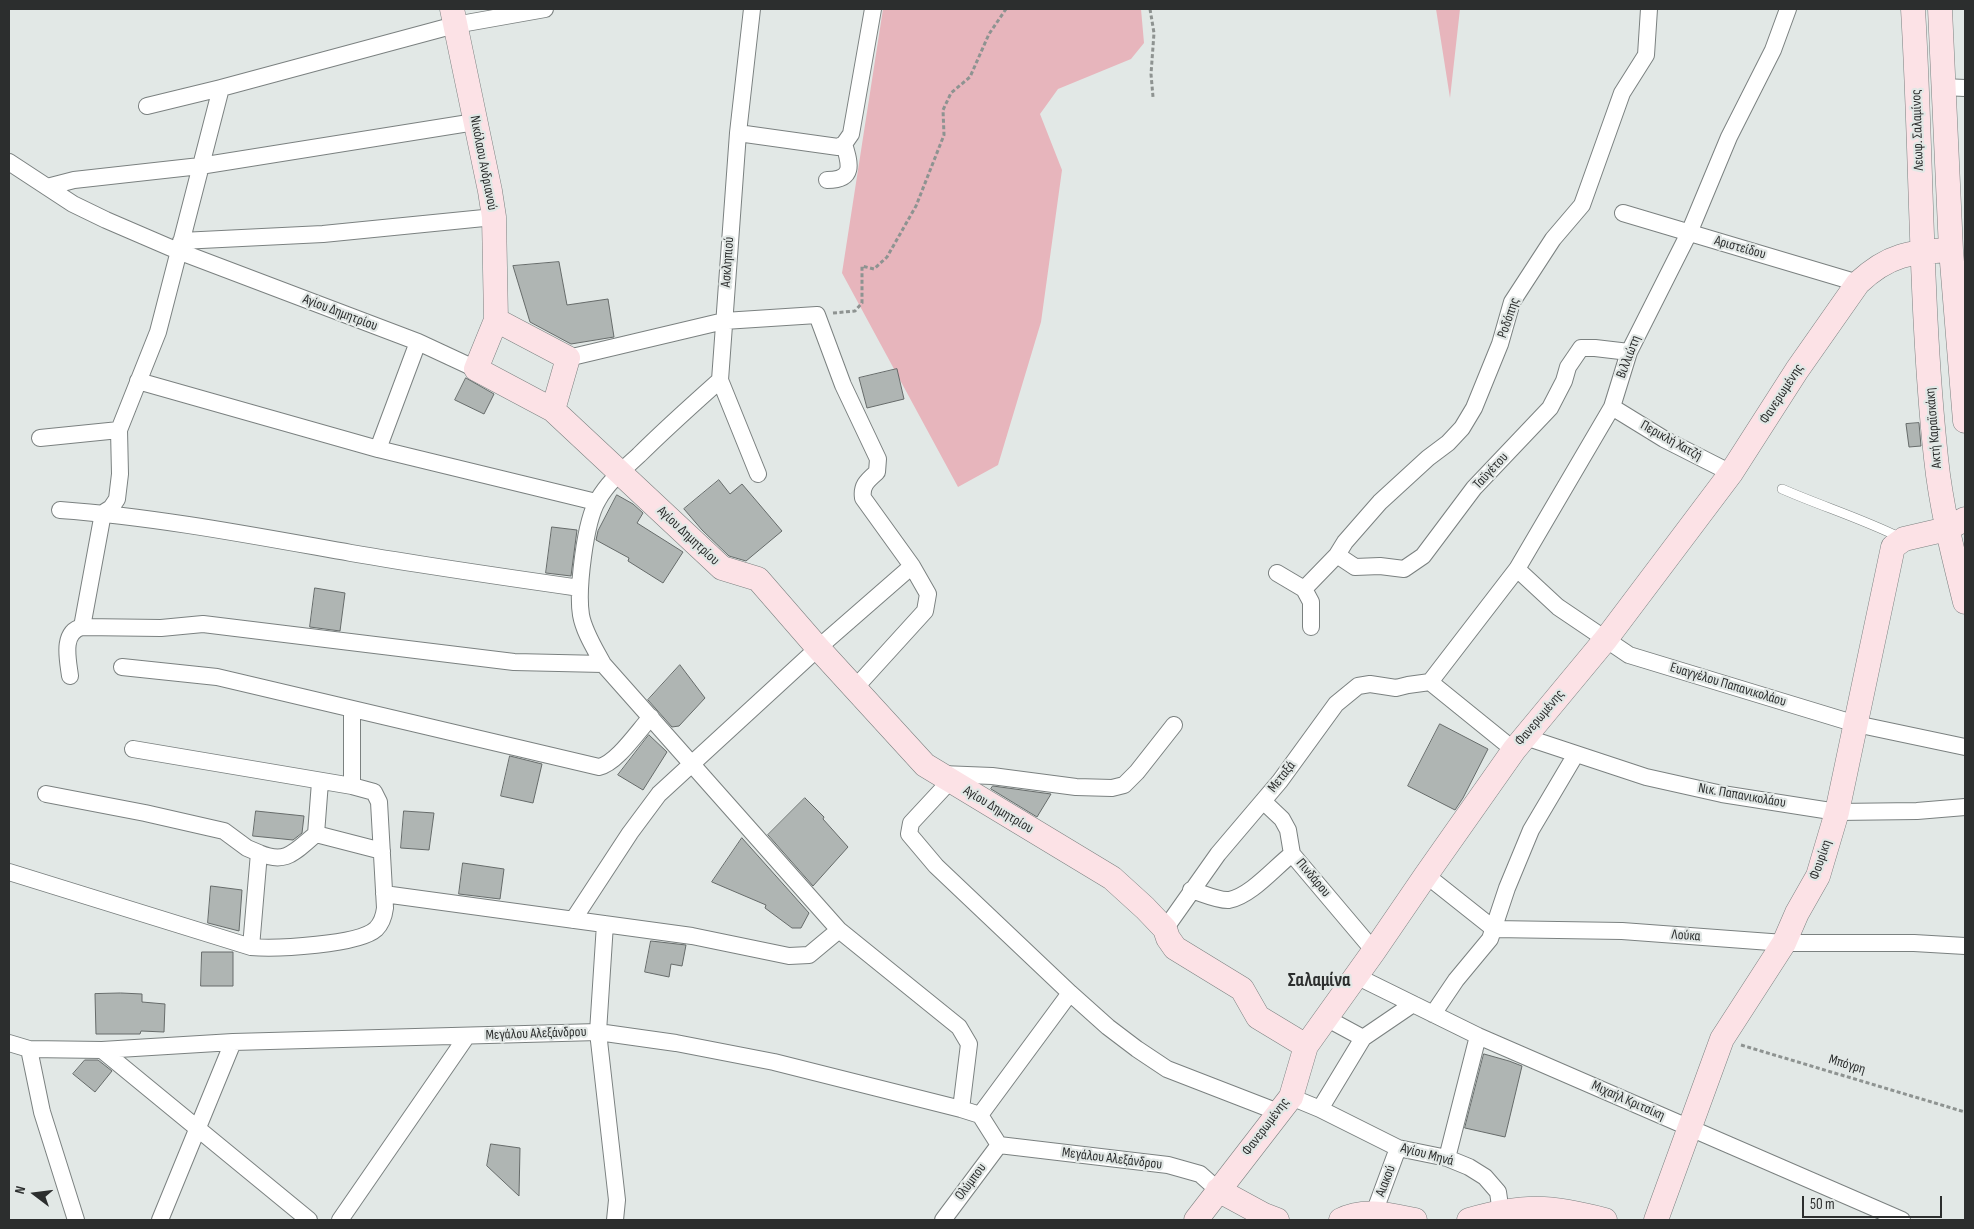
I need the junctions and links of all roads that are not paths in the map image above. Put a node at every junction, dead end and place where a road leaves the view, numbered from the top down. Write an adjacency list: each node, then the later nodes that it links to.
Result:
1 (545, 9): 8 (street)
2 (752, 9): 13 (street, Ασκληπιού)
3 (873, 9): 14 (street)
4 (1649, 9): 49 (street, Ροδόπης)
5 (1788, 9): 21 (street, Βιλλιώτη)
6 (1913, 9): 24 (main road, Λεωφ. Σαλαμίνος)
7 (1940, 9): 9 (main road, Λεωφ. Σαλαμίνος)
8 (453, 17): 10 (street); 12 (main road, Νικόλαου Ανδριανού)
9 (1954, 87): 23 (main road, Λεωφ. Σαλαμίνος)
10 (221, 88): 11 (street); 16 (street)
11 (147, 106)
12 (475, 122): 16 (street); 20 (main road, Νικόλαου Ανδριανού)
13 (738, 133): 14 (street); 27 (street, Ασκληπιού)
14 (844, 144): 17 (street)
15 (9, 162): 18 (street, Αγίου Δημητρίου)
16 (200, 166): 18 (street); 22 (street)
17 (827, 180)
18 (47, 187): 22 (street, Αγίου Δημητρίου)
19 (1623, 213): 21 (street, Αριστείδου)
20 (494, 217): 22 (street); 26 (main road, Νικόλαου Ανδριανού)
21 (1689, 233): 25 (street, Αριστείδου); 29 (street, Βιλλιώτη)
22 (180, 246): 28 (street, Αγίου Δημητρίου); 33 (street)
23 (1951, 250): 24 (main road, Φανερωμένης); 36 (main road)
24 (1921, 252): 25 (main road, Φανερωμένης); 47 (main road, Ακτή Καραϊσκάκη)
25 (1858, 282): 41 (main road, Φανερωμένης)
26 (496, 320): 30 (main road); 31 (main road)
27 (724, 322): 30 (street); 32 (street, Ασκληπιού); 50 (street)
28 (418, 342): 31 (street, Αγίου Δημητρίου); 39 (street)
29 (1629, 352): 34 (street, Βιλλιώτη); 49 (street, Ταϋγέτου)
30 (568, 358): 35 (main road)
31 (476, 369): 35 (main road, Αγίου Δημητρίου)
32 (720, 380): 40 (street); 42 (street)
33 (138, 381): 37 (street); 39 (street)
34 (1612, 407): 41 (street, Περικλή Χατζή); 51 (street, Βιλλιώτη)
35 (554, 410): 40 (main road, Αγίου Δημητρίου)
36 (1965, 421)
37 (119, 430): 38 (street); 46 (street)
38 (40, 438)
39 (378, 448): 44 (street)
40 (620, 473): 44 (street); 59 (main road, Αγίου Δημητρίου)
41 (1731, 473): 58 (main road, Φανερωμένης)
42 (758, 474)
43 (1782, 489): 48 (lane)
44 (596, 502): 53 (street)
45 (60, 510): 46 (street)
46 (103, 513): 53 (street); 56 (street)
47 (1956, 524): 48 (main road); 55 (main road, Ακτή Καραϊσκάκη)
48 (1904, 539): 67 (main road, Φουρίκη)
49 (1337, 556): 54 (street, Ροδόπης)
50 (912, 566): 59 (street); 64 (street)
51 (1517, 569): 58 (street, Ευαγγέλου Παπανικολάου); 63 (street, Βιλλιώτη)
52 (1278, 573): 54 (street)
53 (580, 588): 60 (street)
54 (1304, 590): 57 (street)
55 (1965, 602)
56 (82, 627): 60 (street); 62 (street)
57 (1311, 627)
58 (1606, 639): 67 (street, Ευαγγέλου Παπανικολάου); 69 (main road, Φανερωμένης)
59 (818, 648): 64 (main road, Αγίου Δημητρίου); 73 (street)
60 (603, 664): 66 (street)
61 (122, 667): 65 (street)
62 (70, 676)
63 (1430, 682): 69 (street, Νικ. Παπανικολάου); 78 (street, Μεταξά)
64 (855, 688): 74 (main road, Αγίου Δημητρίου)
65 (352, 710): 66 (street); 76 (street)
66 (651, 717): 73 (street)
67 (1856, 724): 70 (street, Ευαγγέλου Παπανικολάου); 80 (main road, Φουρίκη)
68 (1174, 725): 74 (street)
69 (1519, 744): 72 (street, Νικ. Παπανικολάου); 86 (main road, Φανερωμένης)
70 (1965, 746)
71 (133, 749): 75 (street)
72 (1576, 754): 80 (street, Νικ. Παπανικολάου); 92 (street)
73 (692, 763): 89 (street); 93 (street)
74 (945, 777): 91 (main road, Αγίου Δημητρίου); 99 (street, Αγίου Μηνά)
75 (320, 782): 76 (street); 81 (street)
76 (352, 786): 82 (street)
77 (46, 794): 83 (street)
78 (1263, 801): 84 (street, Πινδάρου); 87 (street, Μεταξά)
79 (1965, 807): 80 (street, Νικ. Παπανικολάου)
80 (1837, 812): 94 (main road, Φουρίκη)
81 (316, 834): 82 (street); 83 (street)
82 (382, 851): 88 (street)
83 (259, 853): 96 (street)
84 (1292, 854): 87 (street); 97 (street, Πινδάρου)
85 (9, 872): 96 (street)
86 (1426, 875): 92 (street); 97 (main road, Φανερωμένης)
87 (1191, 890): 91 (street, Μεταξά)
88 (384, 894): 89 (street); 96 (street)
89 (573, 920): 90 (street)
90 (605, 924): 93 (street); 103 (street)
91 (1165, 929): 109 (main road, Αγίου Δημητρίου)
92 (1494, 929): 94 (street, Λούκα); 101 (street)
93 (839, 930): 113 (street)
94 (1784, 943): 95 (street, Λούκα); 116 (main road, Φουρίκη)
95 (1965, 946)
96 (251, 948)
97 (1374, 951): 98 (main road, Φανερωμένης)
98 (1356, 976): 100 (street, Μιχαήλ Κριτσίκη); 102 (main road, Φανερωμένης)
99 (1070, 993): 112 (street, Αγίου Μηνά); 115 (street)
100 (1413, 1004): 101 (street, Μιχαήλ Κριτσίκη); 106 (street)
101 (1433, 1014): 105 (street, Μιχαήλ Κριτσίκη)
102 (1326, 1018): 106 (street); 109 (main road, Φανερωμένης)
103 (598, 1032): 104 (street, Μεγάλου Αλεξάνδρου); 113 (street, Μεγάλου Αλεξάνδρου); 128 (street)
104 (467, 1036): 107 (street, Μεγάλου Αλεξάνδρου); 127 (street)
105 (1478, 1036): 116 (street, Μιχαήλ Κριτσίκη); 120 (street)
106 (1363, 1038): 114 (street)
107 (233, 1042): 111 (street, Μεγάλου Αλεξάνδρου); 117 (street)
108 (9, 1043): 110 (street, Μεγάλου Αλεξάνδρου)
109 (1306, 1046): 112 (main road, Φανερωμένης)
110 (29, 1049): 111 (street, Μεγάλου Αλεξάνδρου); 124 (street)
111 (102, 1050): 117 (street)
112 (1284, 1104): 114 (street, Αγίου Μηνά); 121 (main road, Φανερωμένης)
113 (961, 1109): 115 (street, Μεγάλου Αλεξάνδρου)
114 (1320, 1109): 119 (street, Αγίου Μηνά)
115 (980, 1116): 118 (street)
116 (1689, 1128): 136 (main road, Φουρίκη); 137 (street, Μιχαήλ Κριτσίκη)
117 (198, 1130): 125 (street); 126 (street)
118 (999, 1145): 121 (street, Μεγάλου Αλεξάνδρου); 129 (street, Ολύμπου)
119 (1398, 1148): 120 (street, Αγίου Μηνά); 122 (street, Αιακού)
120 (1447, 1158): 123 (street, Αγίου Μηνά)
121 (1218, 1190): 130 (main road, Φανερωμένης); 131 (main road)
122 (1374, 1214): 132 (main road); 133 (main road)
123 (1501, 1216): 134 (main road); 135 (main road)
124 (76, 1220)
125 (160, 1220)
126 (309, 1220)
127 (340, 1220)
128 (615, 1220)
129 (944, 1220)
130 (1196, 1220)
131 (1277, 1220)
132 (1341, 1220)
133 (1415, 1220)
134 (1469, 1220)
135 (1605, 1220)
136 (1656, 1220)
137 (1902, 1220)

